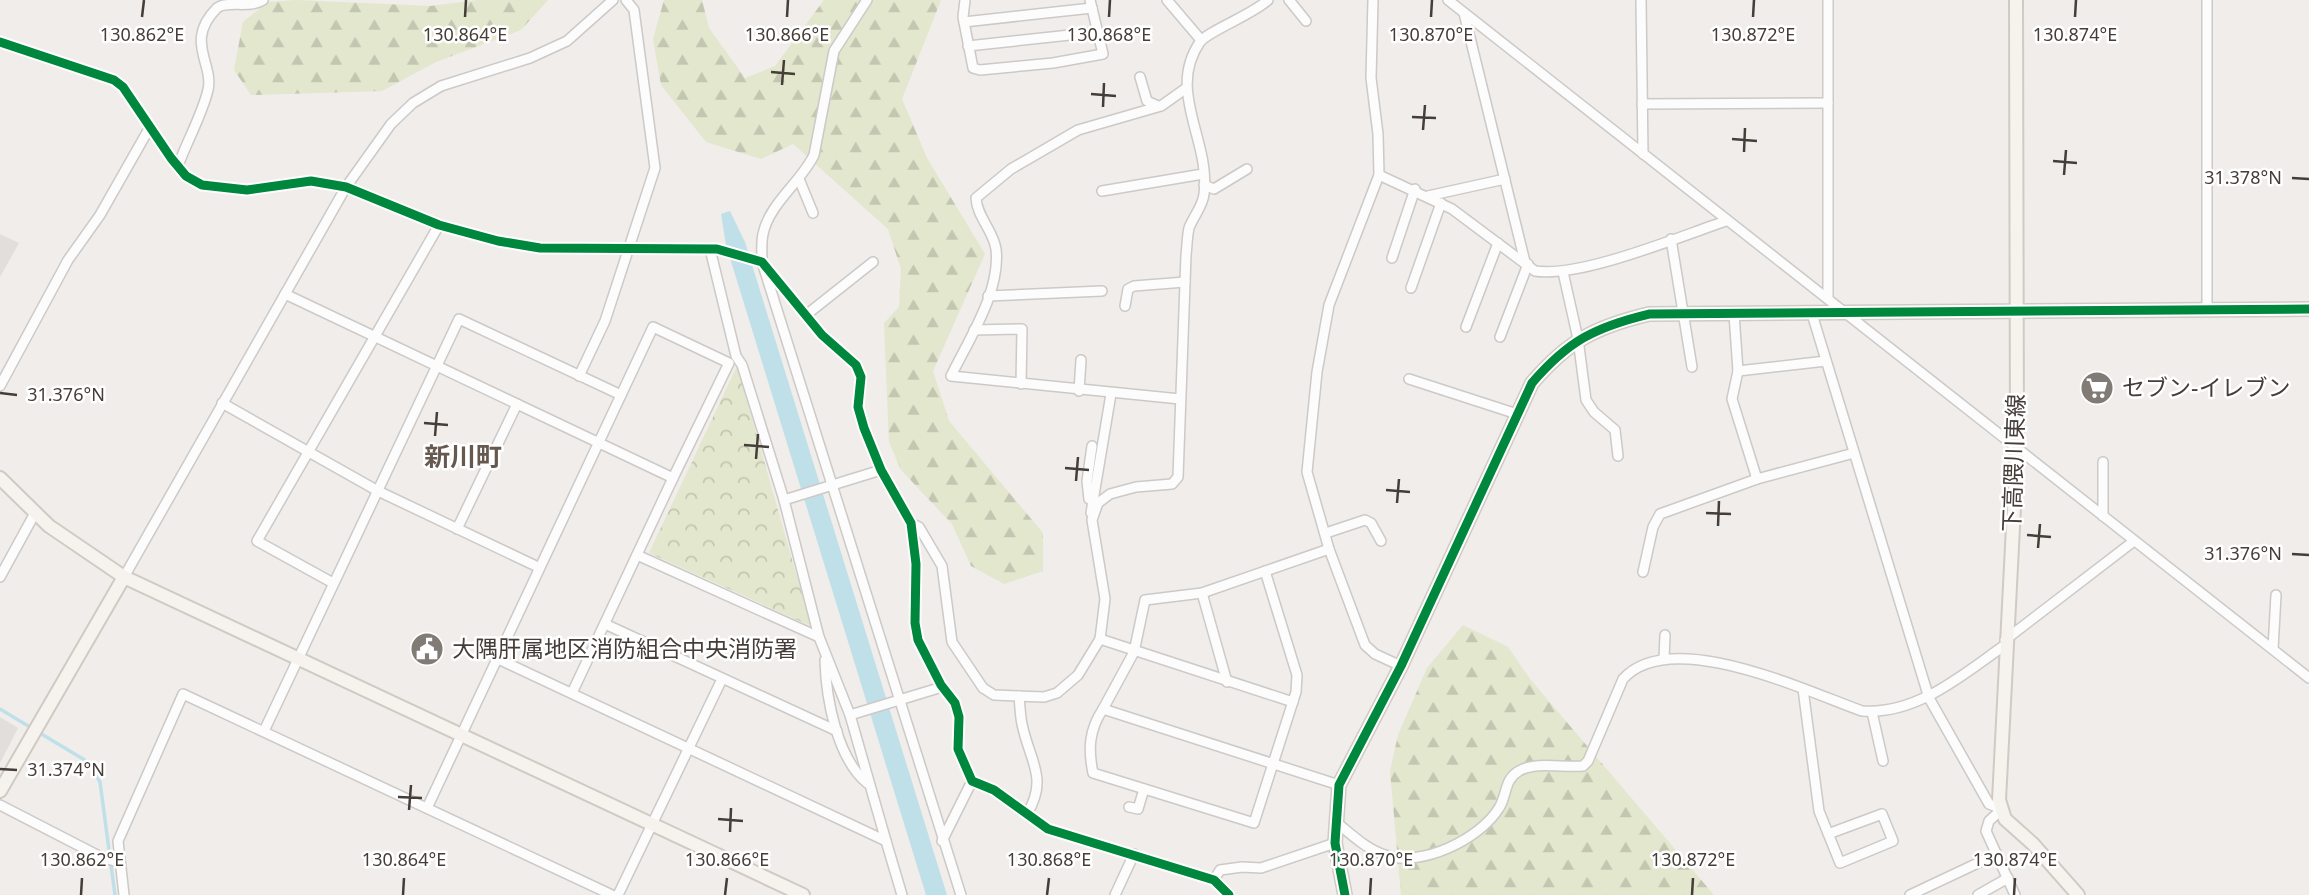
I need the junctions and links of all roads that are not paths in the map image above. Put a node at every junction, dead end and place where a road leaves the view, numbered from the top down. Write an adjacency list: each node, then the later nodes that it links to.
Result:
1 (263, 0): 29 (street)
2 (613, 0): 36 (street)
3 (626, 0): 46 (street)
4 (867, 0): 33 (street)
5 (965, 0): 17 (street)
6 (1167, 0): 19 (street)
7 (1268, 0): 19 (street)
8 (1289, 0): 16 (street)
9 (1374, 0): 32 (street)
10 (1642, 0): 25 (street)
11 (1828, 0): 24 (street)
12 (2016, 0): 62 (street, 下高隈川東線)
13 (2207, 0): 61 (street)
14 (1091, 4): 17 (street); 18 (street)
15 (1456, 5): 28 (street); 34 (street)
16 (1306, 21)
17 (964, 22): 21 (street)
18 (1097, 32): 21 (street); 21 (street)
19 (1201, 40): 23 (street)
20 (0, 42): 27 (street)
21 (968, 46)
22 (1140, 77): 26 (street)
23 (1185, 89): 26 (street); 31 (street)
24 (1828, 103): 25 (street); 58 (street)
25 (1642, 104): 28 (street)
26 (1158, 106): 57 (street)
27 (150, 127): 29 (street); 83 (street)
28 (1643, 154): 42 (street)
29 (178, 166): 36 (street)
30 (1247, 169): 35 (street)
31 (1203, 174): 35 (street); 38 (street)
32 (1379, 175): 37 (street); 111 (street)
33 (799, 179): 41 (street); 49 (street)
34 (1505, 180): 39 (street); 51 (street)
35 (1203, 185): 53 (street)
36 (346, 187): 43 (street); 56 (street)
37 (1415, 189): 39 (street); 48 (street)
38 (1102, 191)
39 (1428, 196): 40 (street)
40 (1441, 203): 45 (street); 54 (street)
41 (813, 213)
42 (1726, 221): 44 (street); 58 (street)
43 (439, 225): 46 (street); 70 (street)
44 (1671, 239): 52 (street); 64 (street)
45 (1498, 243): 51 (street); 68 (street)
46 (631, 247): 47 (street); 80 (street)
47 (713, 249): 49 (street); 73 (street)
48 (1392, 258)
49 (758, 261): 63 (street); 102 (street)
50 (873, 262): 63 (street)
51 (1527, 263): 52 (street); 71 (street)
52 (1563, 272): 72 (street)
53 (1185, 282): 59 (street); 87 (street)
54 (1411, 288)
55 (1102, 291): 57 (street)
56 (285, 294): 70 (street); 88 (street)
57 (988, 296): 69 (street)
58 (1828, 299): 67 (street)
59 (1125, 306)
60 (2309, 309): 61 (street)
61 (2207, 310): 62 (street)
62 (2017, 312): 67 (street); 93 (street, 下高隈川東線)
63 (806, 314): 98 (street)
64 (1683, 314): 65 (street); 72 (street); 78 (street)
65 (1734, 314): 66 (street); 79 (street)
66 (1812, 314): 67 (street); 75 (street)
67 (1849, 314): 93 (street)
68 (1466, 327)
69 (974, 330): 82 (street); 82 (street)
70 (374, 337): 77 (street); 94 (street)
71 (1500, 337)
72 (1578, 339): 90 (street); 96 (street)
73 (736, 356): 76 (street); 104 (street)
74 (1081, 360): 84 (street)
75 (1826, 361): 79 (street); 95 (street)
76 (729, 363): 86 (street); 100 (street)
77 (436, 365): 80 (street); 89 (street); 103 (street)
78 (1692, 367)
79 (1738, 371): 101 (street)
80 (579, 376): 86 (street)
81 (1409, 379): 90 (street)
82 (1021, 384): 84 (street)
83 (0, 386)
84 (1079, 391): 85 (street)
85 (1111, 394): 87 (street); 105 (street)
86 (621, 395): 91 (street)
87 (1180, 398): 108 (street)
88 (222, 402): 94 (street); 120 (street)
89 (517, 404): 91 (street); 110 (street)
90 (1517, 414): 135 (street)
91 (598, 442): 100 (street); 116 (street)
92 (1092, 446): 105 (street)
93 (2017, 449): 107 (street); 128 (street, 下高隈川東線)
94 (308, 452): 103 (street); 121 (street)
95 (1854, 453): 101 (street); 143 (street)
96 (1618, 456)
97 (2103, 462): 107 (street)
98 (881, 470): 102 (street); 109 (street)
99 (0, 478): 106 (street)
100 (673, 478): 115 (street)
101 (1757, 480): 118 (street)
102 (831, 486): 104 (street); 144 (street)
103 (378, 491): 110 (street); 121 (street)
104 (784, 500): 126 (street)
105 (1091, 504): 108 (street)
106 (35, 513): 119 (street); 120 (street)
107 (2103, 516): 113 (street)
108 (1091, 520): 127 (street)
109 (911, 523): 139 (street); 142 (street)
110 (457, 529): 116 (street)
111 (1326, 533): 112 (street); 114 (street)
112 (1381, 541)
113 (2134, 541): 128 (street); 129 (street)
114 (1329, 549): 117 (street); 135 (street)
115 (637, 555): 124 (street); 126 (street)
116 (538, 568): 133 (street)
117 (1265, 571): 122 (street); 145 (street)
118 (1643, 572)
119 (0, 577)
120 (124, 577): 132 (street); 159 (street)
121 (332, 583): 132 (street)
122 (1202, 593): 131 (street); 138 (street)
123 (2276, 595): 129 (street)
124 (605, 624): 136 (street); 141 (street)
125 (1665, 635): 134 (street)
126 (819, 637): 130 (street)
127 (1100, 639): 131 (street); 142 (street)
128 (2005, 643): 143 (street); 163 (street, 下高隈川東線)
129 (2273, 649): 137 (street)
130 (825, 652): 148 (street); 150 (street)
131 (1133, 652): 138 (street); 146 (street)
132 (299, 657): 149 (street); 151 (street)
133 (496, 658): 141 (street); 151 (street)
134 (1664, 659): 140 (street); 165 (street)
135 (1401, 666): 157 (street)
136 (722, 678): 150 (street); 152 (street)
137 (2309, 678)
138 (1227, 682): 145 (street)
139 (942, 687): 144 (street); 155 (street)
140 (1803, 689): 147 (street); 167 (street)
141 (572, 693): 152 (street)
142 (1020, 696): 164 (street)
143 (1929, 698): 147 (street); 163 (street)
144 (897, 701): 148 (street); 169 (street)
145 (1293, 702): 154 (street)
146 (1103, 709): 154 (street); 158 (street)
147 (1872, 712): 153 (street)
148 (850, 715): 156 (street)
149 (264, 731): 161 (street); 173 (street)
150 (837, 731): 156 (street)
151 (461, 733): 161 (street); 166 (street)
152 (690, 747): 166 (street); 168 (street)
153 (1883, 761)
154 (1272, 764): 157 (street); 158 (street)
155 (972, 780): 164 (street); 169 (street)
156 (867, 783): 168 (street)
157 (1339, 785): 165 (street)
158 (1144, 789): 162 (street)
159 (0, 791)
160 (0, 805): 173 (street)
161 (427, 807): 177 (street)
162 (1129, 807)
163 (2002, 809): 172 (street); 188 (street)
164 (1027, 814): 171 (street)
165 (1336, 822): 170 (street)
166 (654, 824): 178 (street); 179 (street)
167 (1828, 834): 167 (street)
168 (886, 841): 180 (street)
169 (942, 841): 181 (street)
170 (1335, 843): 175 (street); 184 (street)
171 (1134, 854): 175 (street); 182 (street)
172 (1997, 854): 174 (street); 185 (street)
173 (116, 861): 176 (street)
174 (2008, 878): 186 (street); 187 (street)
175 (1214, 880): 183 (street)
176 (124, 895)
177 (612, 895)
178 (618, 895)
179 (803, 895)
180 (902, 895)
181 (961, 895)
182 (1115, 895)
183 (1229, 895)
184 (1345, 895)
185 (1910, 895)
186 (1978, 895)
187 (2015, 895)
188 (2078, 895)

